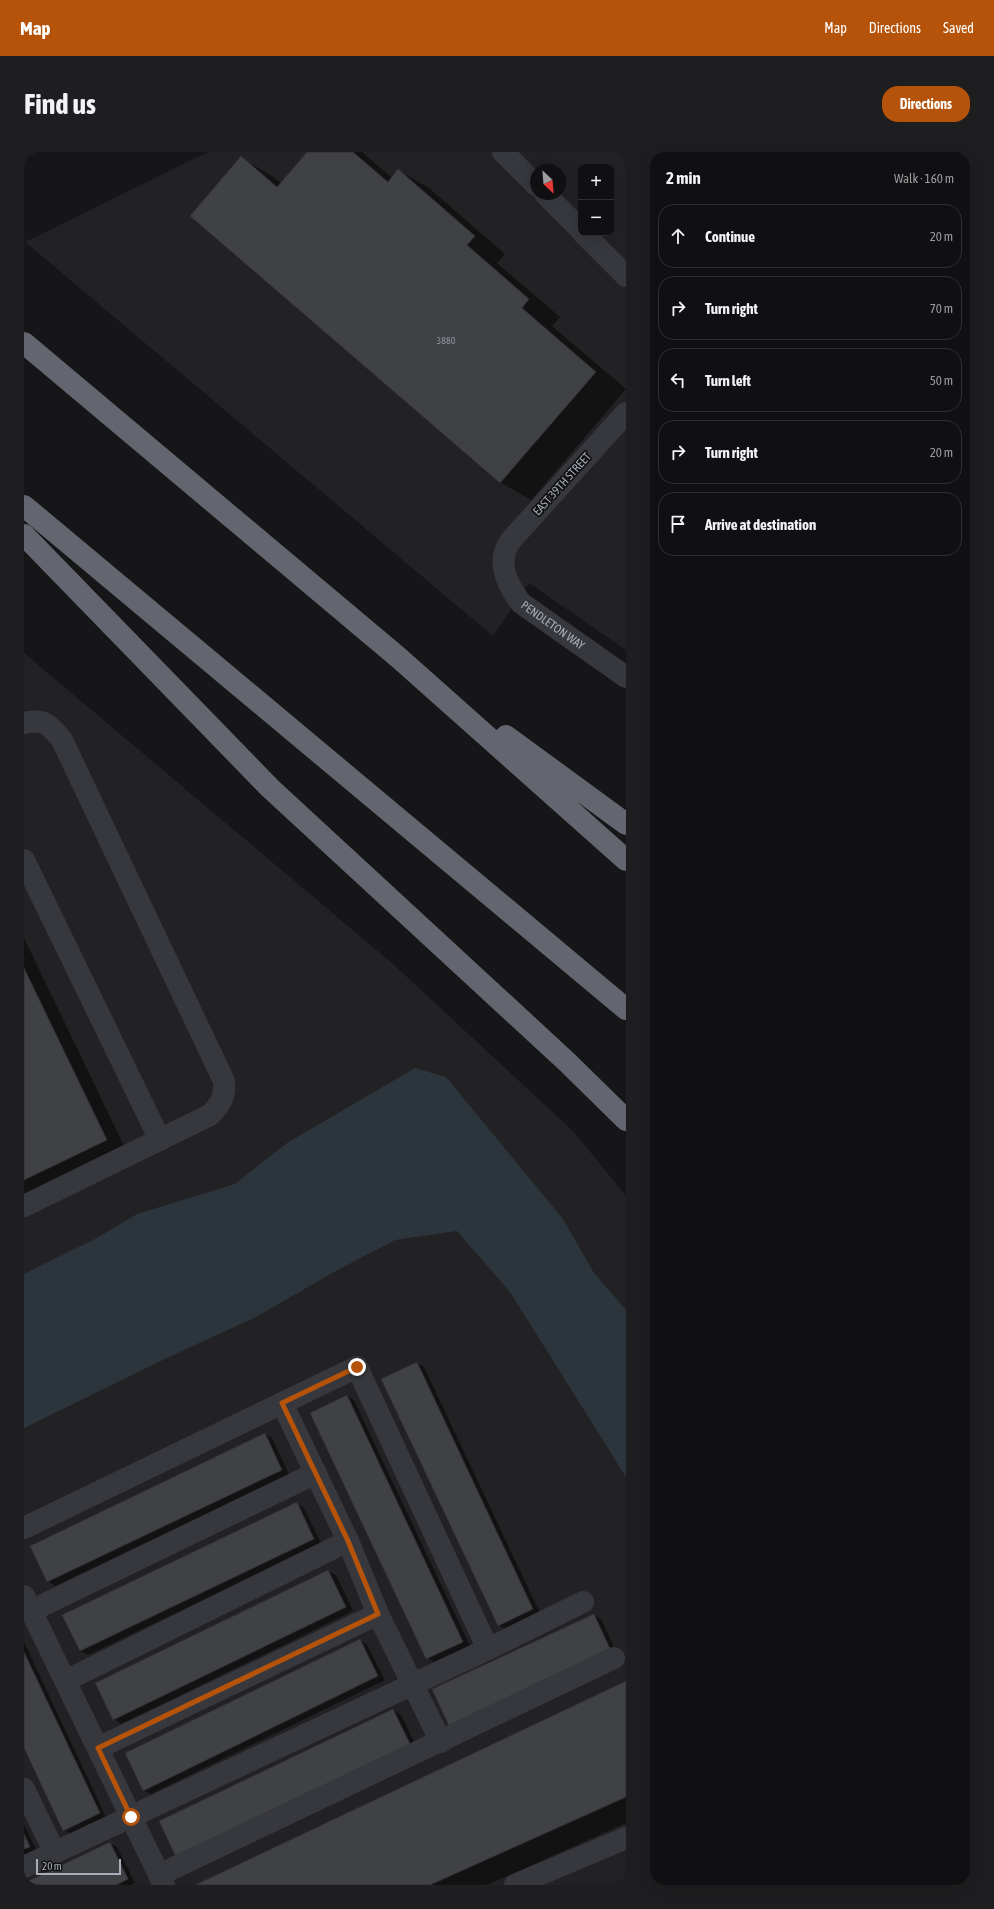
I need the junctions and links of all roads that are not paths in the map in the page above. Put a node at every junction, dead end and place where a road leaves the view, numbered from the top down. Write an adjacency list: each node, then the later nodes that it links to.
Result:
1 (504, 152): 2 (street)
2 (530, 179)
3 (551, 200): 4 (street)
4 (578, 227)
5 (587, 236): 6 (street)
6 (626, 276)
7 (24, 343): 12 (highway)
8 (626, 413): 11 (street, EAST 39TH STREET)
9 (24, 506): 18 (highway)
10 (24, 535): 19 (highway)
11 (503, 558): 13 (street, PENDLETON WAY)
12 (398, 658): 15 (highway); 17 (highway)
13 (626, 677)
14 (24, 723): 20 (street)
15 (626, 824)
16 (24, 860): 20 (street)
17 (626, 860)
18 (626, 1009)
19 (626, 1120)
20 (160, 1140): 21 (street)
21 (24, 1206)
22 (282, 1403): 23 (street); 24 (street); 29 (street)
23 (316, 1473): 25 (street); 27 (street)
24 (24, 1528)
25 (348, 1541): 28 (street); 31 (street)
26 (583, 1602): 29 (street)
27 (28, 1604): 31 (street)
28 (378, 1614): 32 (street); 34 (street)
29 (488, 1649): 32 (street)
30 (614, 1658): 33 (street)
31 (65, 1681): 34 (street)
32 (412, 1685): 33 (street); 36 (street)
33 (441, 1742): 40 (street)
34 (98, 1748): 36 (street)
35 (24, 1789): 38 (street)
36 (131, 1817): 38 (street); 40 (street)
37 (626, 1838): 41 (street)
38 (55, 1853): 39 (street)
39 (24, 1867)
40 (162, 1882)
41 (515, 1885)

